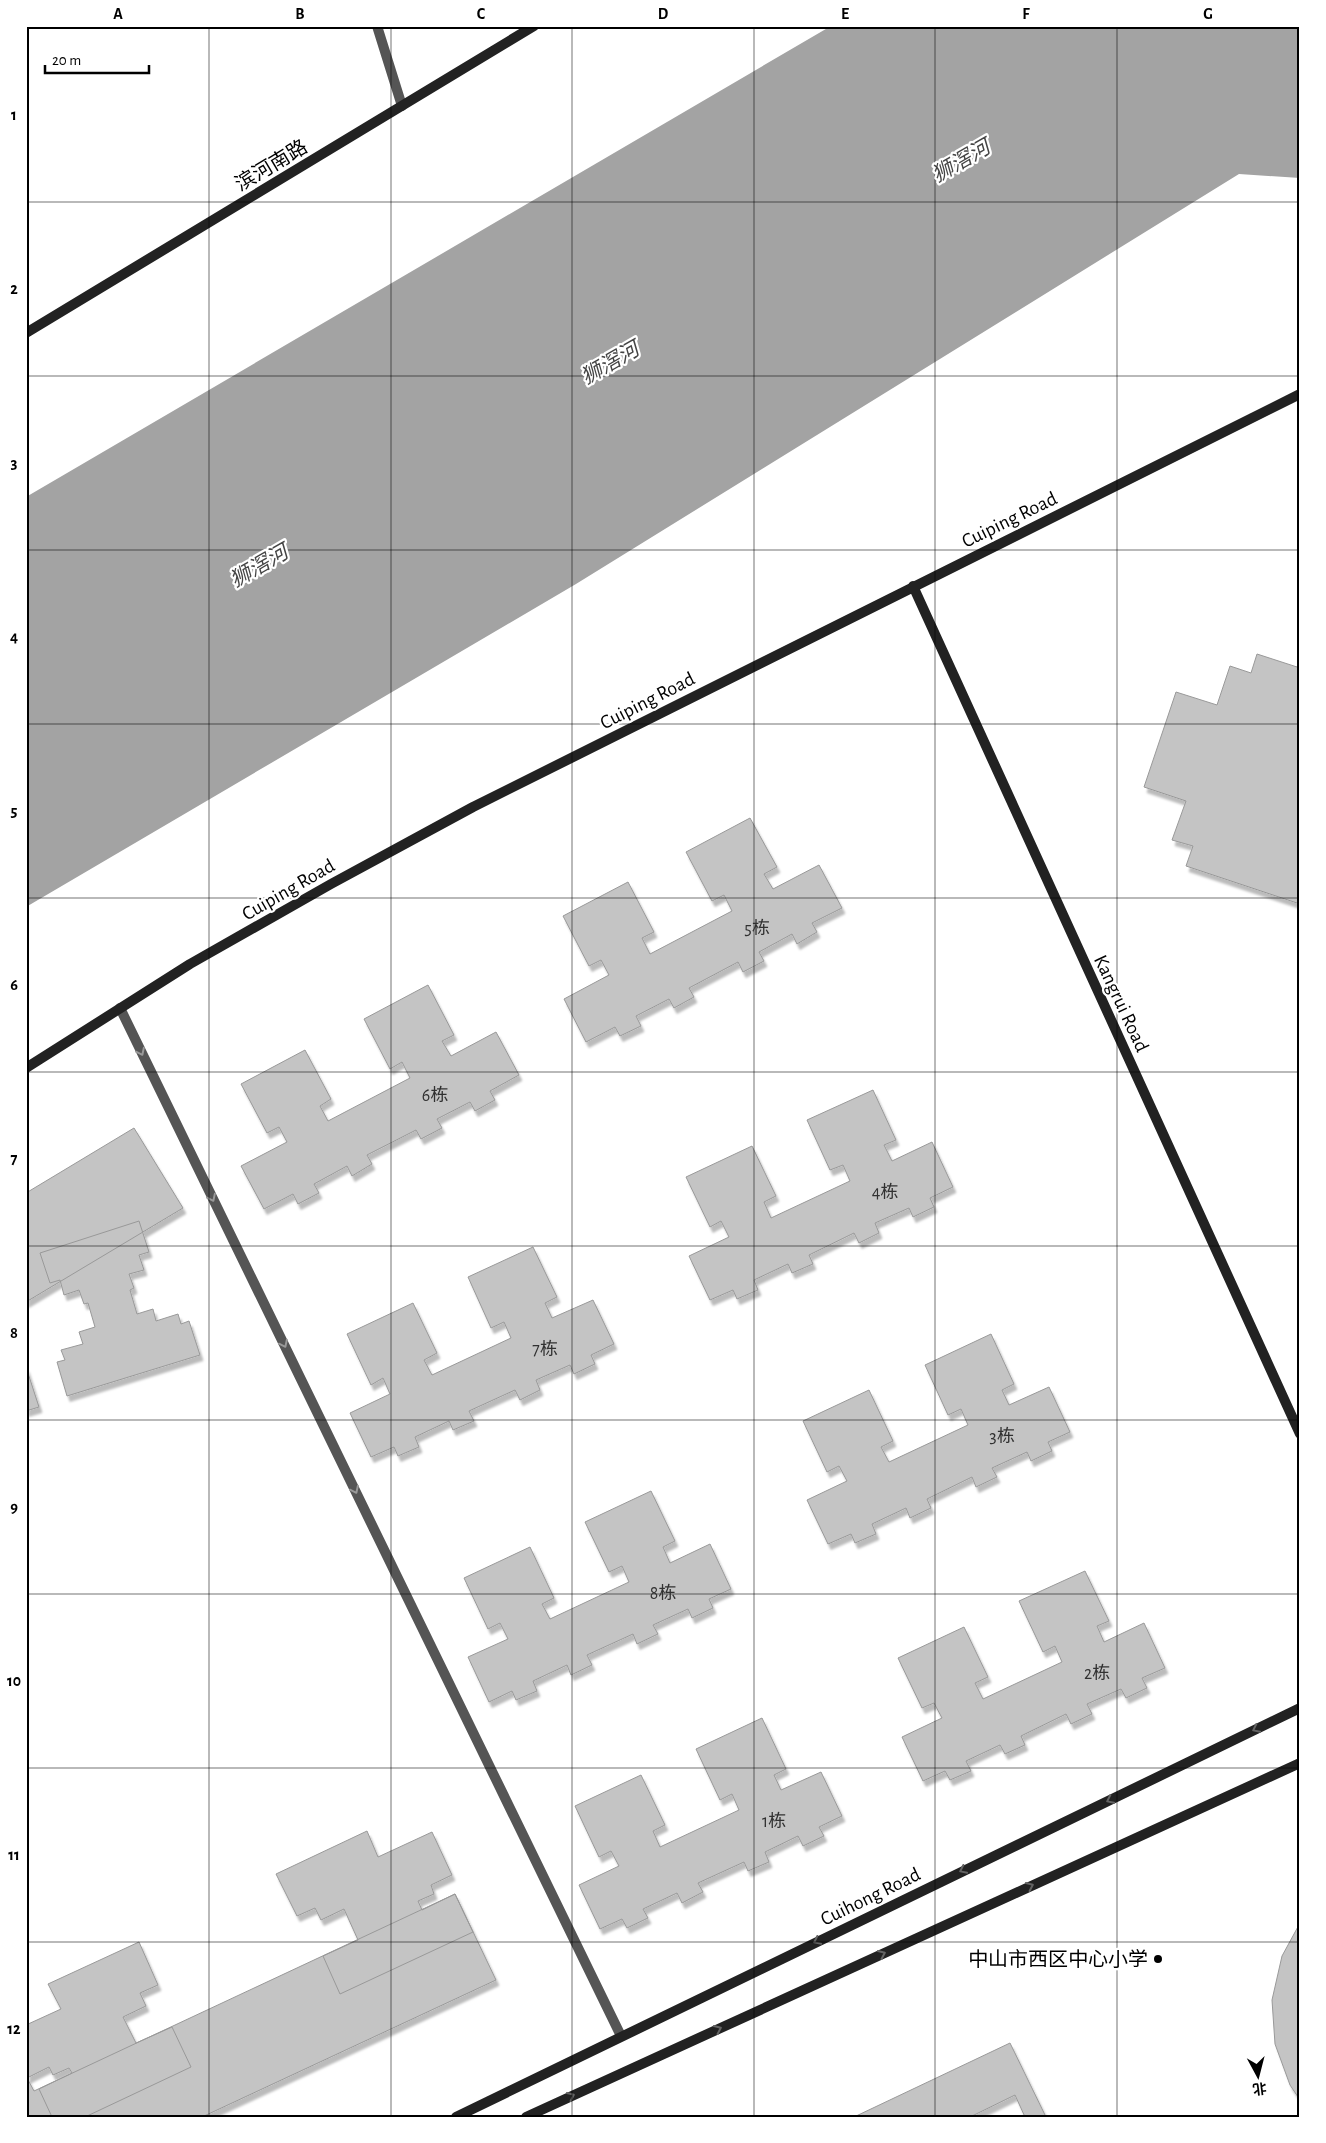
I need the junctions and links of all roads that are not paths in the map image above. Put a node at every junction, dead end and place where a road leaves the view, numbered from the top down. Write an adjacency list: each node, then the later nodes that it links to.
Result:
1 (377, 26): 3 (street)
2 (534, 26): 3 (street, 滨河南路)
3 (402, 106): 4 (street, 滨河南路)
4 (26, 333)
5 (1300, 394): 6 (street, Cuiping Road)
6 (913, 586): 7 (street, Cuiping Road); 9 (street, Kangrui Road)
7 (120, 1008): 8 (street, Cuiping Road); 12 (street, one-way to 12)
8 (26, 1068)
9 (1300, 1434)
10 (1300, 1708): 12 (street, Cuihong Road, one-way to 12)
11 (1300, 1763): 14 (street, one-way to 11)
12 (621, 2036): 13 (street, Cuihong Road)
13 (456, 2117)
14 (526, 2117)

